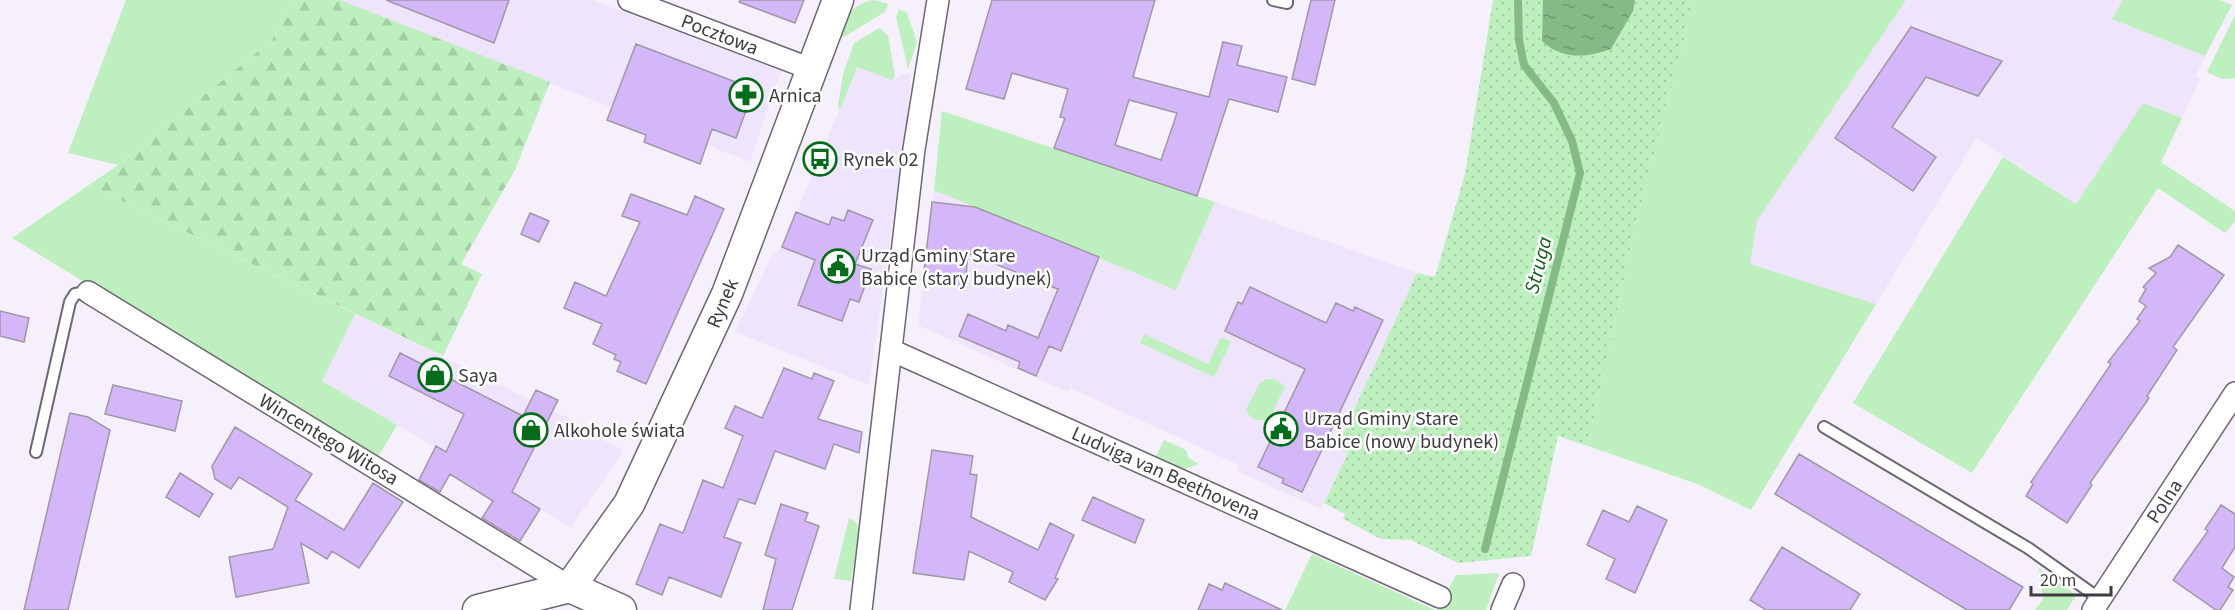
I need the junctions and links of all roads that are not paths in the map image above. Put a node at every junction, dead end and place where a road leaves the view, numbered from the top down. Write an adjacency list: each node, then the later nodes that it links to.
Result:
1 (629, 0): 6 (street, Pocztowa)
2 (838, 0): 6 (street, Rynek)
3 (1273, 0): 4 (lane)
4 (1287, 0)
5 (935, 1): 8 (street)
6 (811, 69): 13 (street, Rynek)
7 (88, 292): 11 (lane); 13 (street, Wincentego Witosa)
8 (891, 350): 14 (street, Ludviga van Beethovena); 18 (street)
9 (2235, 393): 15 (street, Polna)
10 (1824, 427): 15 (lane)
11 (36, 452)
12 (1513, 584): 19 (street)
13 (570, 587): 16 (street); 17 (street)
14 (1440, 597)
15 (2097, 605)
16 (478, 610)
17 (621, 610)
18 (861, 610)
19 (1502, 610)

